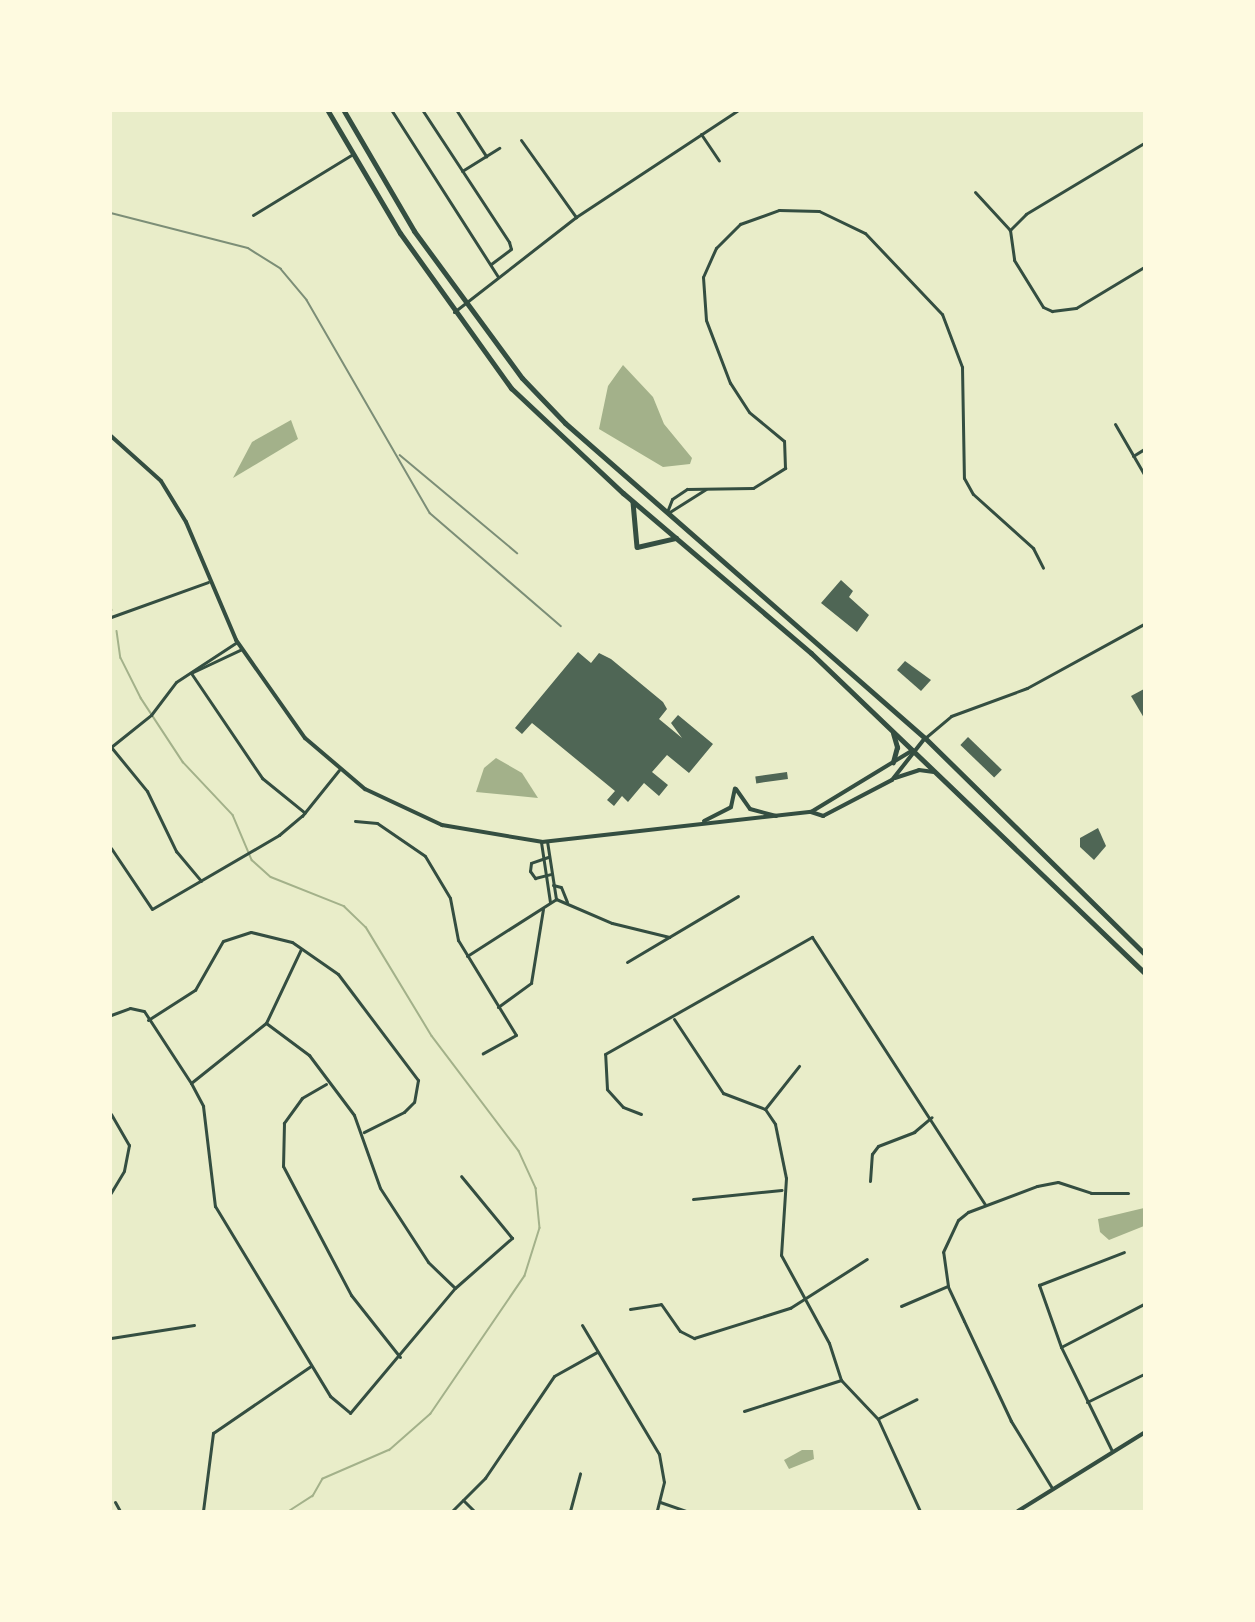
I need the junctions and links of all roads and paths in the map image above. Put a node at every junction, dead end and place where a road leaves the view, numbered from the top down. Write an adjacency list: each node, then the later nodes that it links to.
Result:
1 (328, 111): 11 (highway)
2 (344, 111): 22 (highway)
3 (392, 111): 19 (street)
4 (423, 111): 14 (street)
5 (457, 111): 12 (street)
6 (737, 111): 7 (street)
7 (701, 134): 13 (street); 17 (street)
8 (521, 140): 17 (street)
9 (1144, 143): 18 (street)
10 (499, 148): 12 (street)
11 (353, 154): 16 (street); 23 (highway)
12 (486, 156): 14 (street)
13 (719, 161)
14 (462, 172): 19 (street)
15 (975, 192): 18 (street)
16 (253, 215)
17 (576, 217): 21 (street)
18 (1010, 230): 20 (street)
19 (491, 264): 21 (street)
20 (1144, 267)
21 (498, 277): 22 (street)
22 (464, 305): 23 (street); 31 (highway)
23 (454, 312): 30 (highway)
24 (1115, 424): 27 (street)
25 (111, 436): 34 (street)
26 (1144, 449): 27 (street)
27 (1133, 456): 28 (street)
28 (1144, 474)
29 (706, 489): 31 (street); 31 (street); 33 (street)
30 (633, 502): 32 (highway); 32 (main road)
31 (667, 514): 45 (highway)
32 (676, 538): 44 (highway)
33 (1042, 568)
34 (208, 582): 35 (street); 37 (street)
35 (111, 617)
36 (1144, 624): 45 (street)
37 (237, 642): 38 (street); 39 (street)
38 (242, 649): 41 (street); 49 (street)
39 (214, 656): 40 (street); 41 (street)
40 (203, 662): 42 (street); 43 (street)
41 (218, 663): 42 (street)
42 (207, 669): 43 (street)
43 (191, 673): 46 (street); 53 (street)
44 (891, 729): 47 (highway); 48 (highway)
45 (925, 738): 47 (street); 73 (highway)
46 (111, 747): 64 (street)
47 (913, 750): 48 (street); 50 (highway); 51 (street)
48 (893, 762): 52 (street)
49 (339, 770): 53 (street); 57 (street)
50 (939, 774): 51 (street); 76 (highway)
51 (892, 780): 52 (street)
52 (811, 812): 54 (street)
53 (305, 813): 64 (street)
54 (777, 816): 56 (street); 56 (street)
55 (355, 821): 74 (street)
56 (701, 822): 58 (street)
57 (541, 842): 58 (street); 61 (street)
58 (547, 842): 60 (street)
59 (111, 848): 64 (street)
60 (548, 857): 61 (street); 62 (street)
61 (542, 859): 63 (street); 63 (street)
62 (551, 874): 63 (street); 65 (street)
63 (544, 878): 68 (street)
64 (201, 881)
65 (553, 885): 67 (street); 69 (street)
66 (738, 896): 71 (street)
67 (556, 899): 68 (street); 69 (street)
68 (551, 902): 70 (street)
69 (567, 902): 71 (street)
70 (543, 909): 74 (street); 77 (street)
71 (671, 937): 75 (street)
72 (301, 950): 80 (street); 81 (street); 90 (street)
73 (1144, 953)
74 (467, 956): 77 (street)
75 (627, 962)
76 (1144, 972)
77 (498, 1006): 82 (street)
78 (111, 1015): 80 (street)
79 (674, 1018): 86 (street); 88 (street); 89 (street)
80 (148, 1020): 84 (street)
81 (266, 1023): 84 (street); 85 (street)
82 (483, 1053)
83 (799, 1066): 86 (street)
84 (191, 1083): 112 (street)
85 (326, 1084): 90 (street); 111 (street)
86 (765, 1109): 93 (street)
87 (111, 1114): 94 (street)
88 (641, 1114)
89 (932, 1117): 92 (street); 97 (street)
90 (364, 1132): 101 (street)
91 (461, 1176): 101 (street)
92 (870, 1181)
93 (782, 1190): 96 (street); 102 (street)
94 (111, 1193)
95 (1128, 1193): 97 (street)
96 (693, 1199)
97 (985, 1204): 100 (street)
98 (1124, 1252): 109 (street)
99 (867, 1259): 102 (street)
100 (948, 1286): 104 (street); 122 (street)
101 (455, 1288): 111 (street)
102 (804, 1301): 105 (street); 114 (street)
103 (1144, 1304): 109 (street)
104 (901, 1306)
105 (630, 1309)
106 (195, 1325): 108 (street)
107 (582, 1325): 110 (street)
108 (111, 1338)
109 (1060, 1347): 116 (street)
110 (597, 1352): 123 (street); 125 (street)
111 (400, 1358): 112 (street)
112 (311, 1366): 127 (street)
113 (1144, 1374): 116 (street)
114 (841, 1380): 117 (street); 118 (street)
115 (917, 1399): 118 (street)
116 (1087, 1402): 120 (street)
117 (744, 1411)
118 (878, 1419): 133 (street)
119 (1144, 1433): 120 (street)
120 (1112, 1451): 122 (street)
121 (580, 1473): 130 (street)
122 (1052, 1488): 134 (street)
123 (463, 1500): 128 (street); 129 (street)
124 (115, 1502): 126 (street)
125 (660, 1502): 131 (street); 132 (street)
126 (120, 1511)
127 (203, 1511)
128 (452, 1511)
129 (474, 1511)
130 (570, 1511)
131 (657, 1511)
132 (686, 1511)
133 (920, 1511)
134 (1018, 1511)

